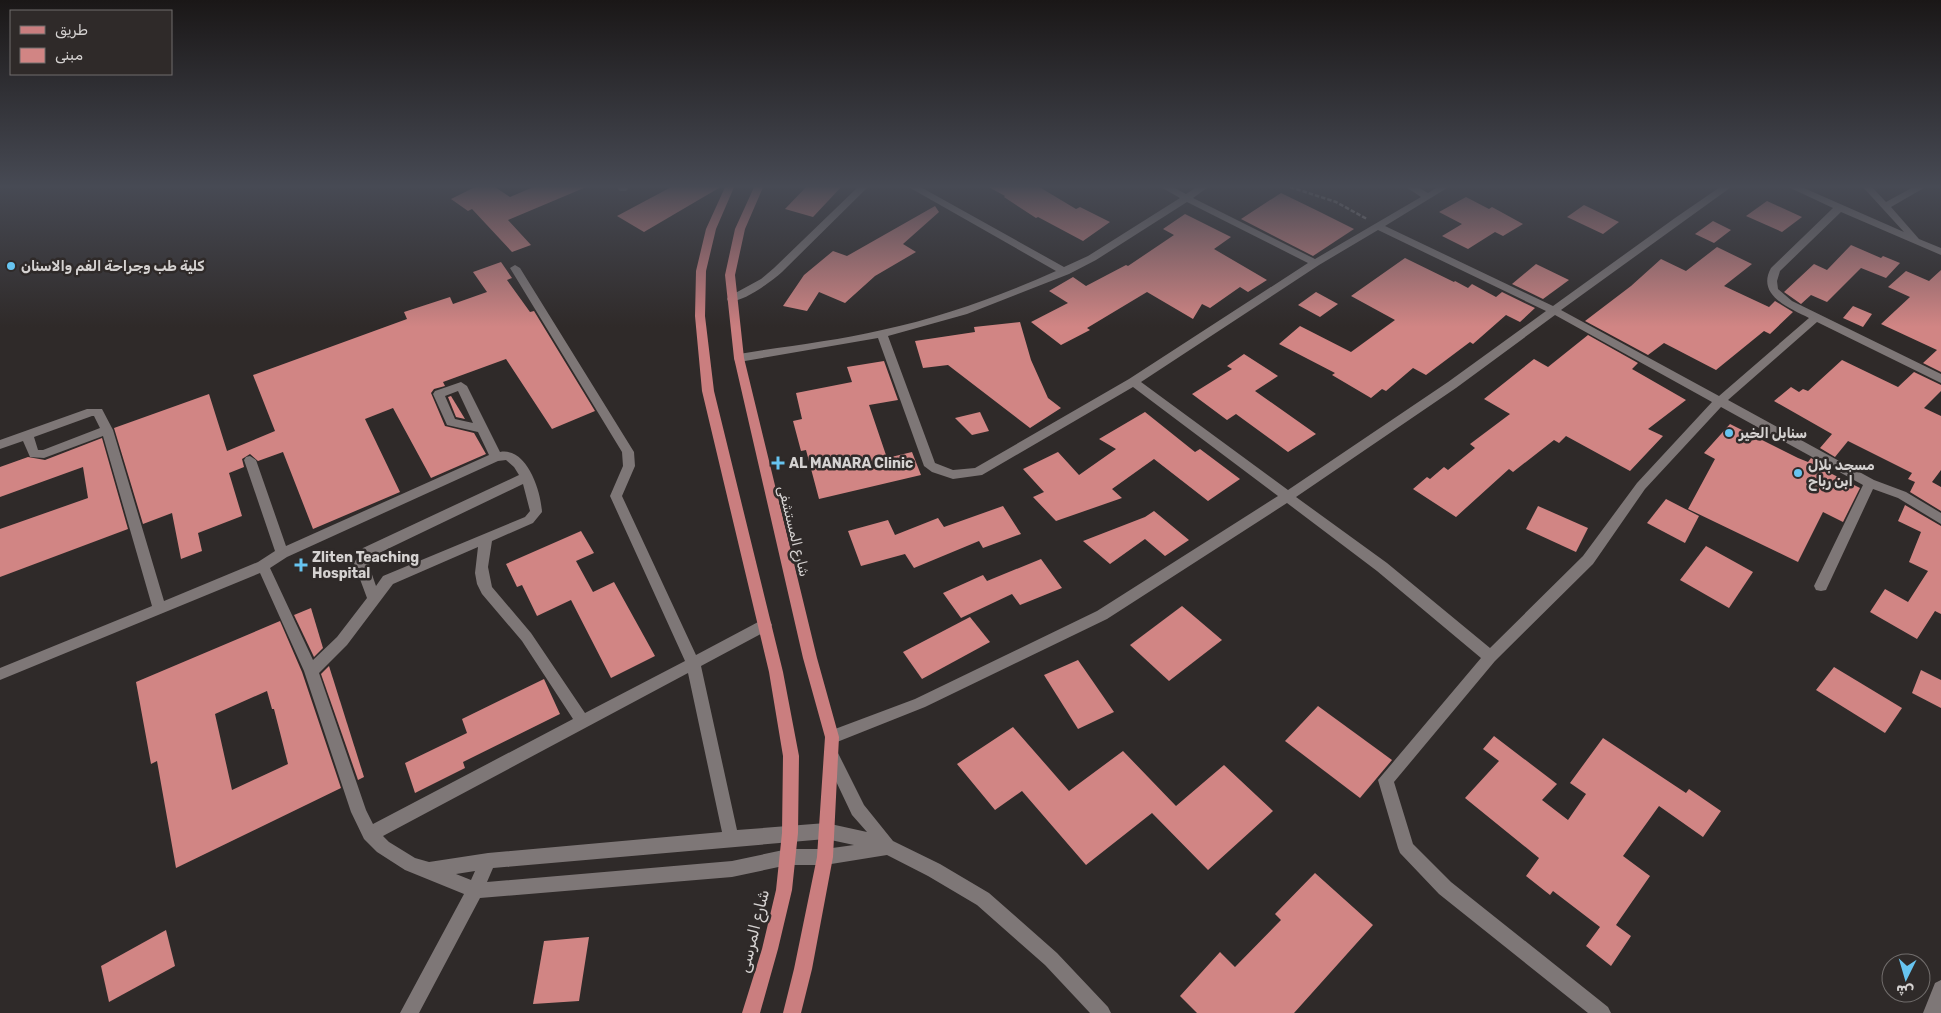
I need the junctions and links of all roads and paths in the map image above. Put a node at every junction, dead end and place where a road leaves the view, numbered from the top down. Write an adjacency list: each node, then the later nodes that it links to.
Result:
1 (710, 232): 42 (main road)
2 (739, 232): 18 (main road, شارع المستشفى)
3 (817, 232): 18 (street)
4 (997, 232): 17 (street)
5 (1132, 232): 17 (street)
6 (1254, 232): 15 (street)
7 (1367, 232): 15 (street)
8 (1391, 232): 19 (street)
9 (1661, 232): 19 (street)
10 (1814, 232): 20 (street)
11 (1895, 232): 13 (street)
12 (1909, 232): 13 (street)
13 (1918, 242): 14 (street)
14 (1941, 252)
15 (1315, 263): 24 (street)
16 (515, 268): 44 (street)
17 (1065, 272): 21 (street)
18 (732, 299): 22 (main road, شارع المستشفى)
19 (1553, 310): 25 (street); 34 (street)
20 (1815, 318): 23 (street); 25 (street)
21 (882, 334): 22 (street); 24 (street)
22 (739, 358): 48 (main road, شارع المستشفى)
23 (1941, 379)
24 (1133, 382): 34 (street)
25 (1720, 401): 33 (street); 43 (street)
26 (483, 429): 30 (street)
27 (107, 430): 28 (street); 28 (street); 41 (street)
28 (27, 436): 29 (street)
29 (0, 445)
30 (496, 457): 32 (street); 37 (street)
31 (250, 460): 37 (street)
32 (526, 477): 36 (street); 40 (street)
33 (1870, 483): 35 (street); 39 (street)
34 (1287, 497): 43 (street); 48 (street)
35 (1941, 519)
36 (486, 538): 40 (street); 47 (street)
37 (282, 553): 38 (street)
38 (263, 566): 41 (street); 45 (street)
39 (1821, 586)
40 (374, 599): 45 (street)
41 (159, 607): 46 (street)
42 (764, 625): 44 (street); 51 (main road)
43 (1490, 657): 65 (street)
44 (693, 663): 47 (street); 53 (street)
45 (311, 671): 52 (street)
46 (0, 674)
47 (582, 722): 52 (street)
48 (832, 737): 49 (main road, شارع المستشفى)
49 (832, 756): 50 (main road, شارع المستشفى); 54 (street)
50 (826, 831): 51 (street); 54 (street); 56 (main road, شارع المستشفى)
51 (790, 833): 53 (street); 55 (main road)
52 (370, 834): 58 (street)
53 (731, 839): 57 (street)
54 (888, 847): 56 (street); 64 (street)
55 (788, 857): 56 (street); 59 (street); 62 (main road, شارع المرسى)
56 (825, 857): 63 (main road)
57 (488, 861): 58 (street); 59 (street)
58 (429, 870): 59 (street)
59 (476, 890): 61 (street)
60 (1941, 989): 66 (street)
61 (409, 1013)
62 (751, 1013)
63 (792, 1013)
64 (1102, 1013)
65 (1602, 1013)
66 (1932, 1013)

